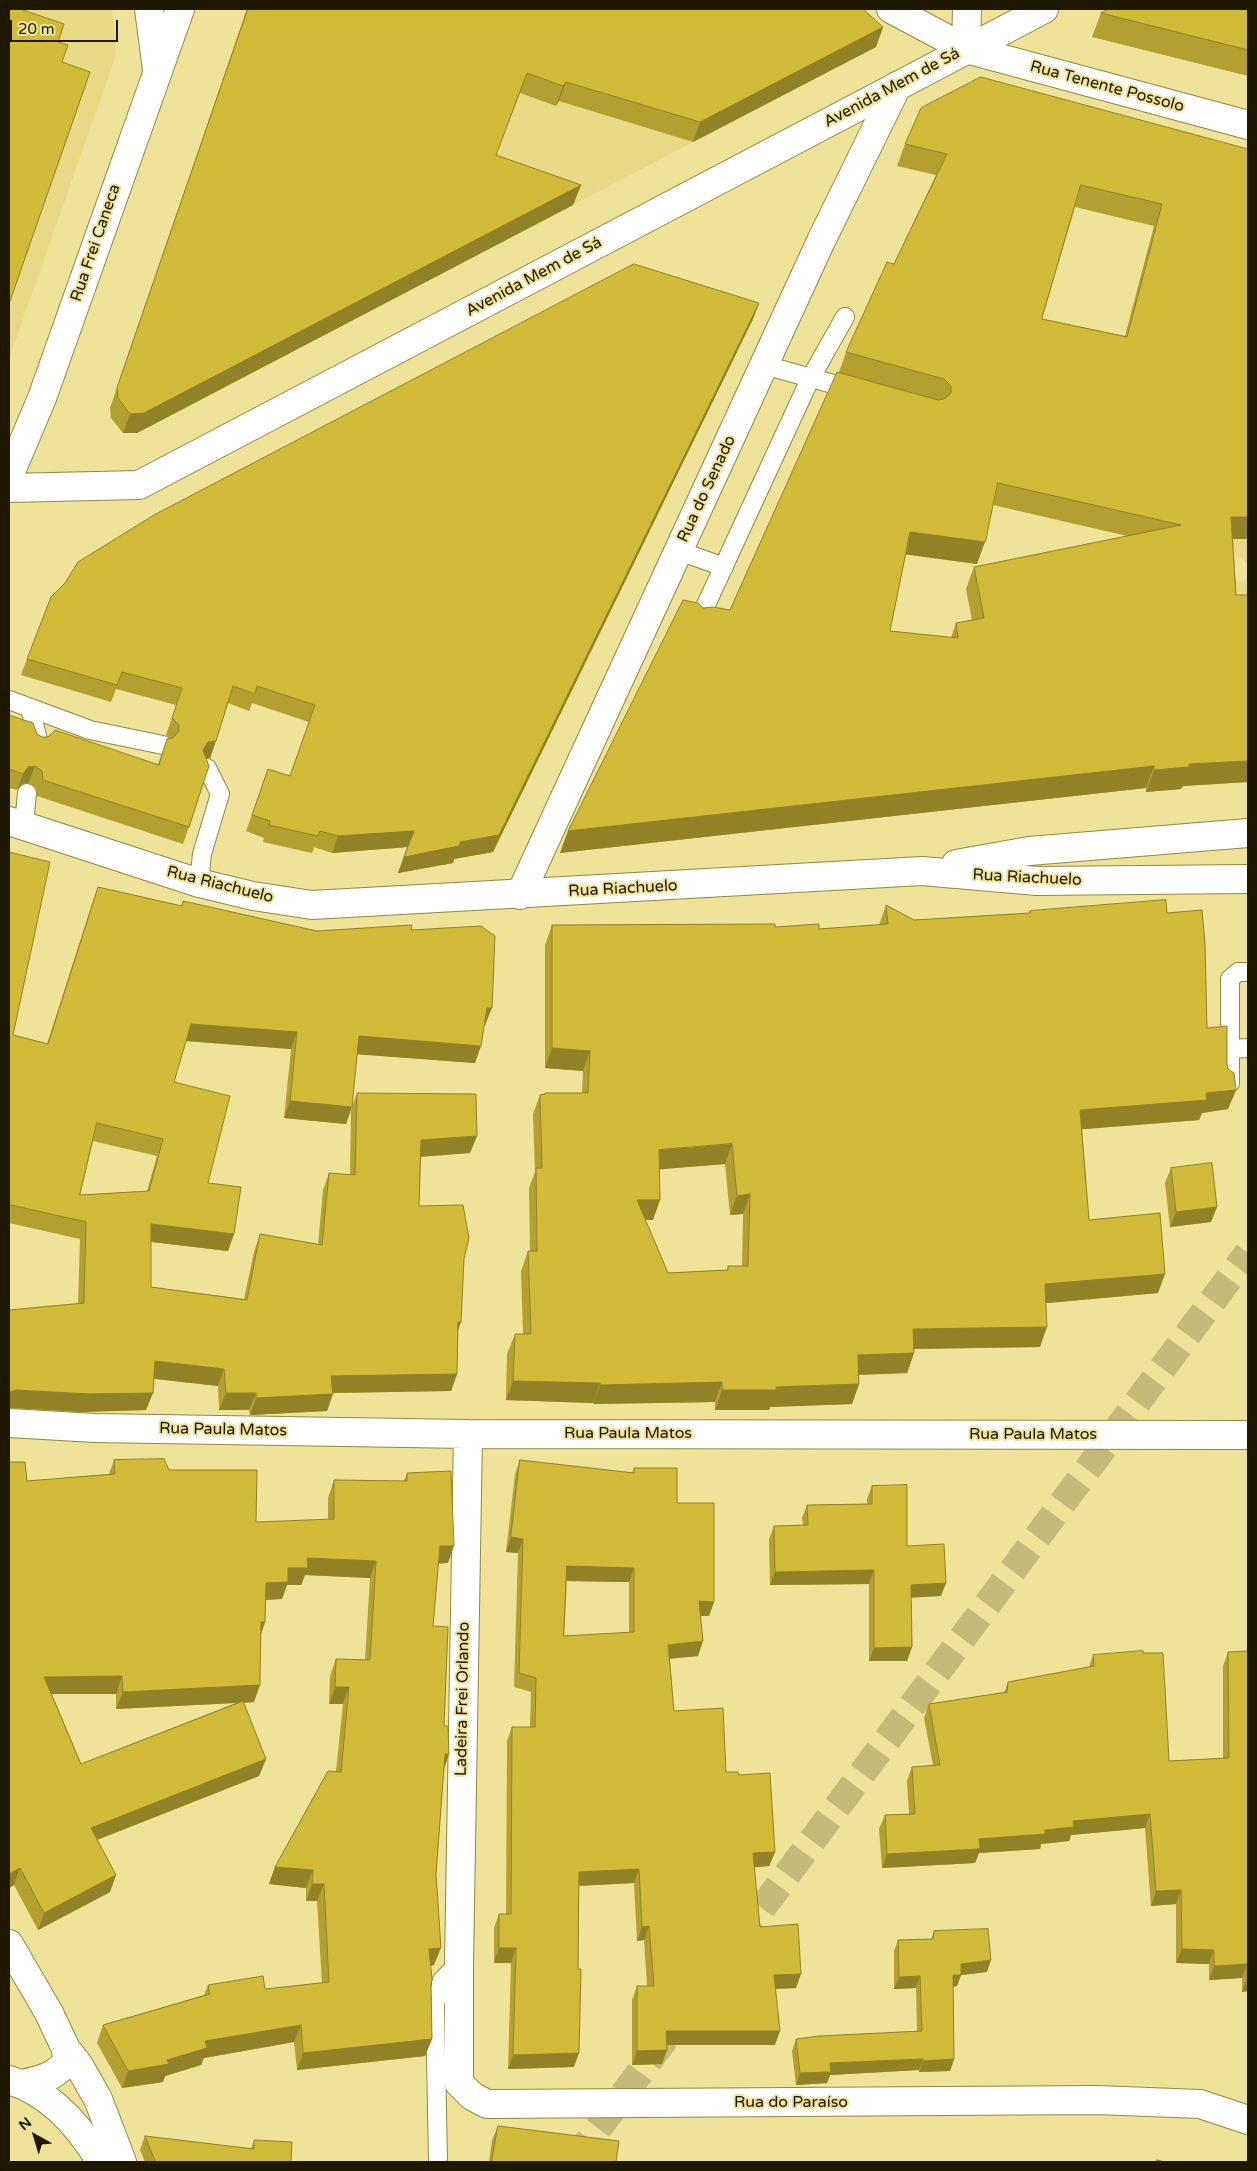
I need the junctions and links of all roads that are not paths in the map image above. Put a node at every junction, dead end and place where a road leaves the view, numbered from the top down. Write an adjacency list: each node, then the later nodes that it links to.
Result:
1 (149, 9): 7 (street)
2 (180, 9): 7 (street, Rua Frei Caneca)
3 (891, 9): 6 (street, Rua Tenente Possolo)
4 (967, 9): 6 (street)
5 (1044, 9): 6 (street, Avenida Mem de Sá)
6 (966, 49): 8 (street, Avenida Mem de Sá); 9 (street, Rua Tenente Possolo)
7 (157, 70): 14 (street, Rua Frei Caneca)
8 (897, 86): 11 (street, Rua do Senado); 15 (street, Avenida Mem de Sá)
9 (1248, 125)
10 (844, 317): 12 (lane)
11 (764, 366): 12 (lane); 16 (street, Rua do Senado)
12 (810, 379): 13 (lane); 17 (lane)
13 (868, 394)
14 (9, 476)
15 (9, 488)
16 (679, 551): 17 (lane); 30 (street, Rua do Senado)
17 (724, 567): 18 (lane)
18 (699, 620)
19 (9, 700): 20 (lane)
20 (30, 708): 21 (lane); 22 (lane)
21 (39, 744)
22 (163, 745)
23 (207, 768): 29 (lane)
24 (27, 793): 25 (lane)
25 (17, 823): 29 (street, Rua Riachuelo)
26 (1248, 833): 27 (street)
27 (922, 871): 28 (street, Rua Riachuelo); 30 (street, Rua Riachuelo)
28 (1248, 880)
29 (200, 883): 30 (street, Rua Riachuelo)
30 (520, 895)
31 (1248, 972): 32 (lane)
32 (1230, 1048): 33 (lane); 34 (lane)
33 (1248, 1048)
34 (1230, 1083)
35 (9, 1422): 36 (street, Rua Paula Matos)
36 (468, 1434): 37 (street, Rua Paula Matos); 39 (street, Ladeira Frei Orlando)
37 (1248, 1435)
38 (9, 1944): 40 (street)
39 (459, 1963): 42 (street, Rua do Paraíso); 45 (lane)
40 (66, 2049): 41 (street); 44 (street)
41 (16, 2082): 43 (street)
42 (1248, 2120)
43 (101, 2162)
44 (122, 2162)
45 (438, 2162)

